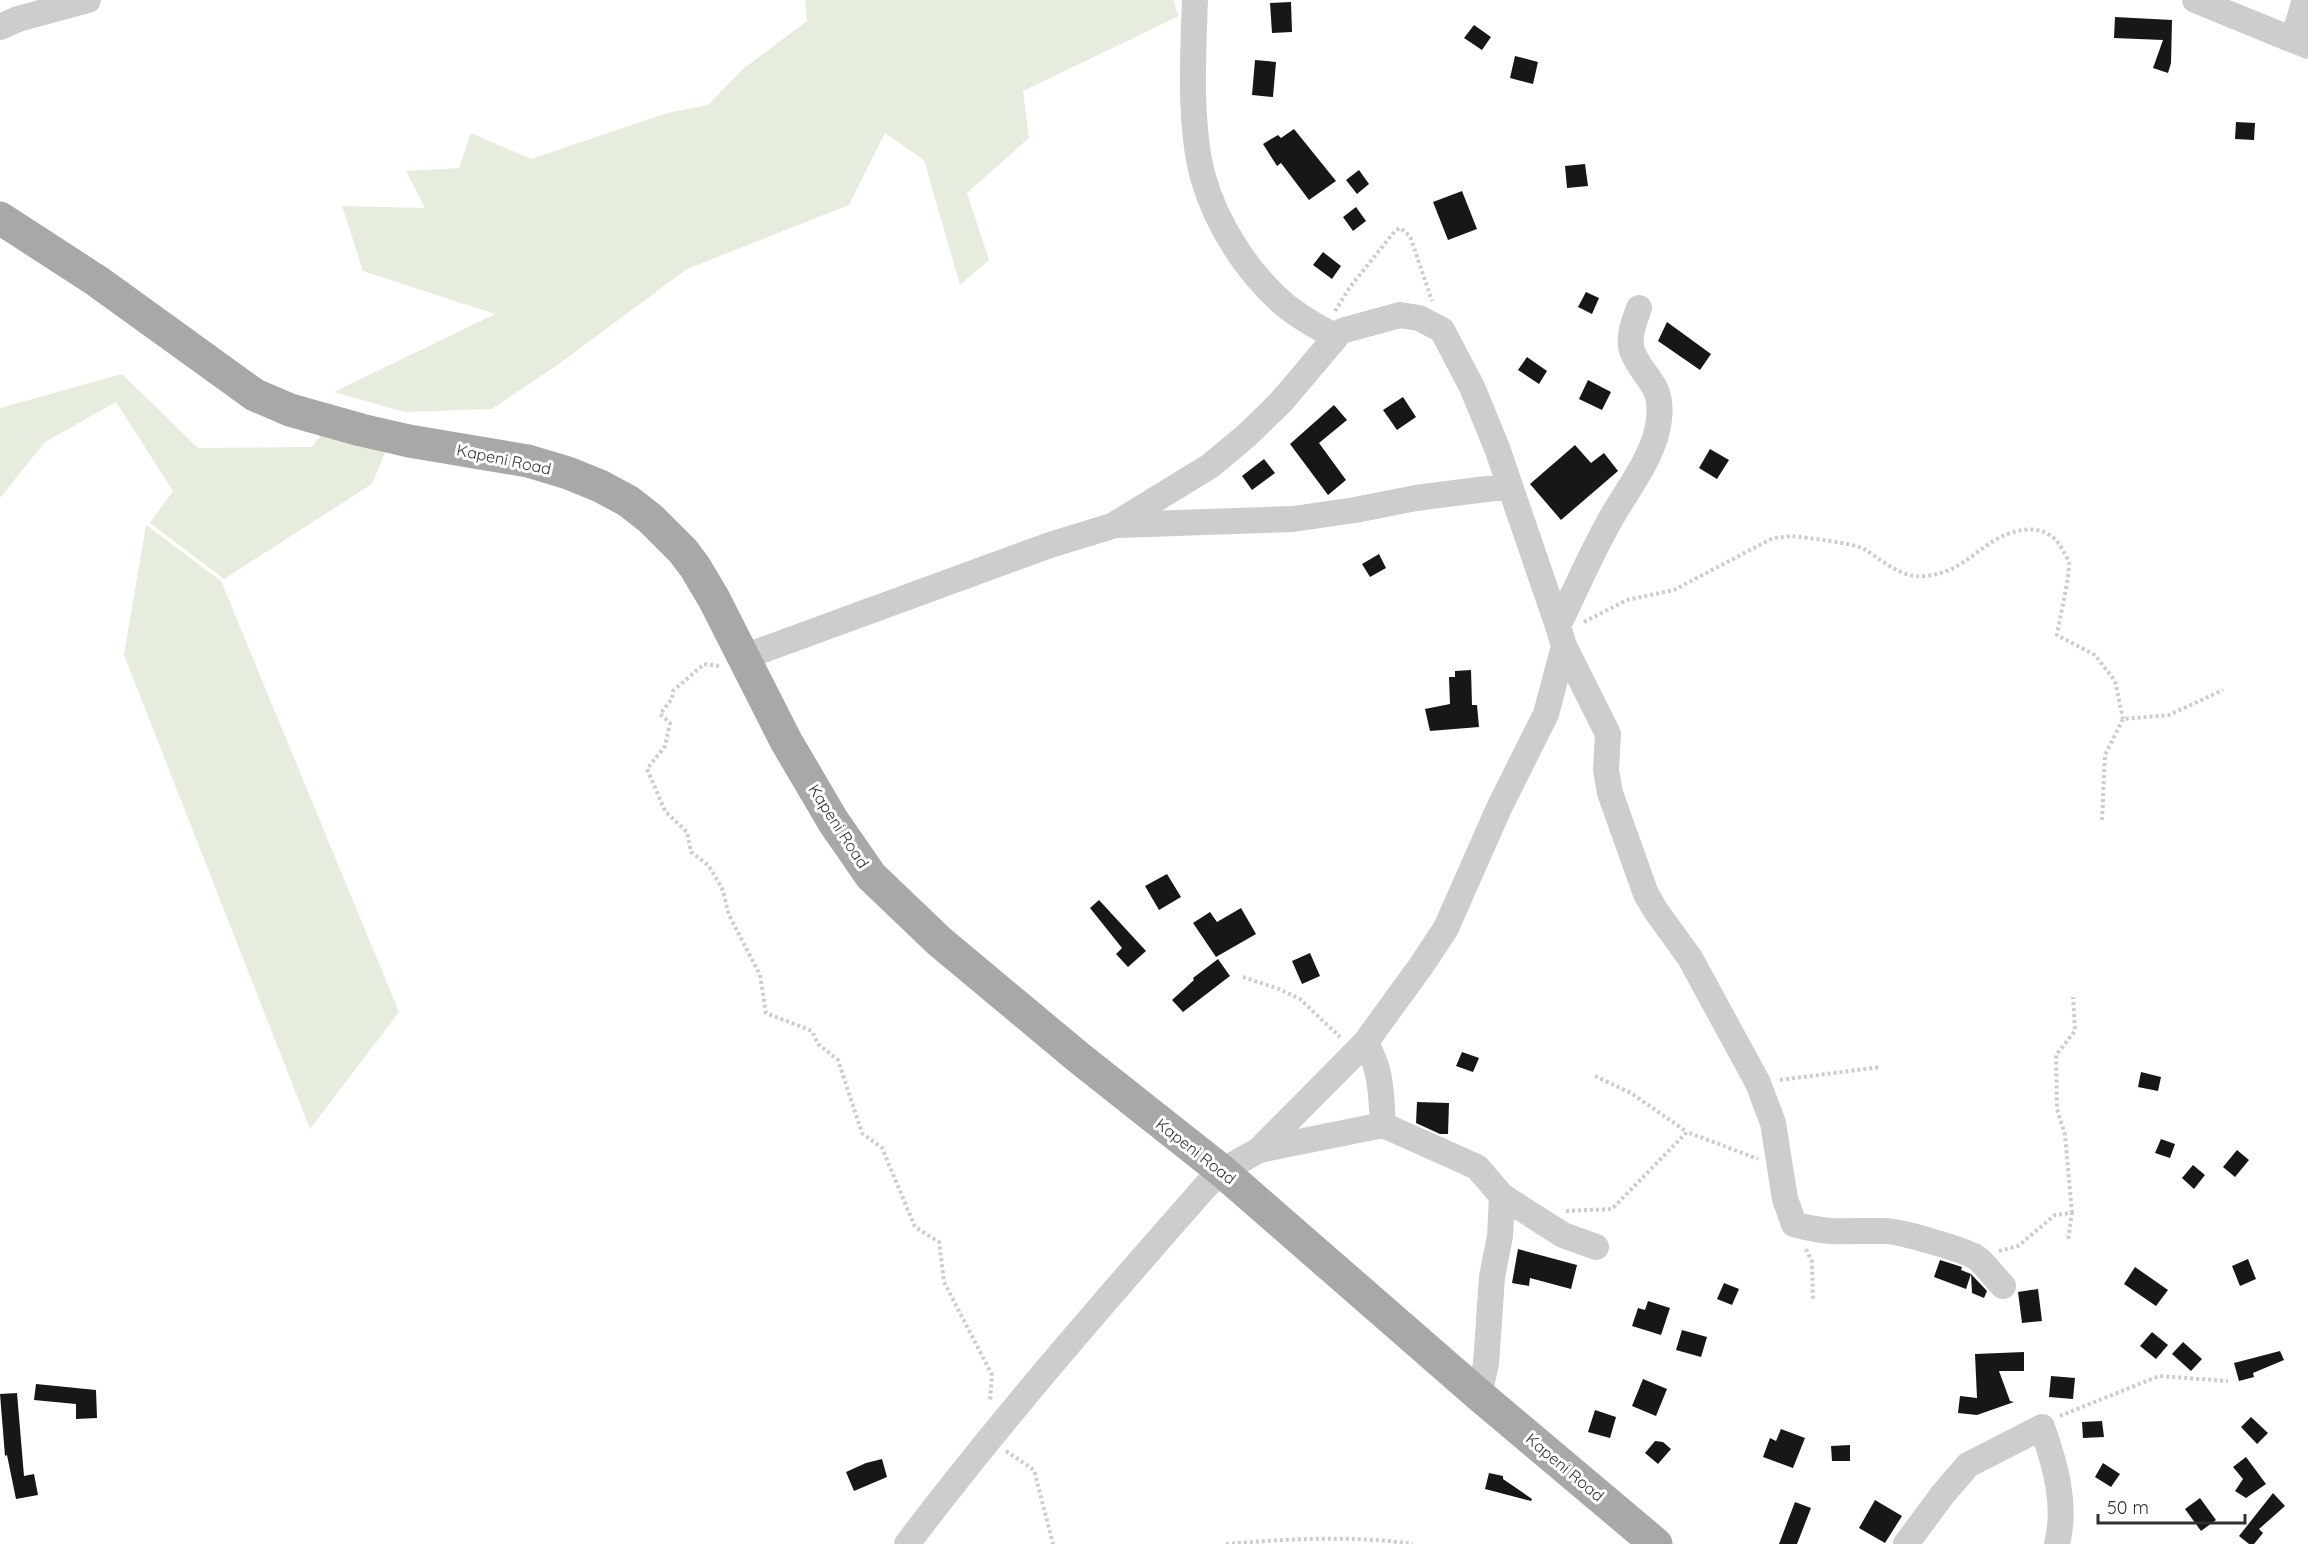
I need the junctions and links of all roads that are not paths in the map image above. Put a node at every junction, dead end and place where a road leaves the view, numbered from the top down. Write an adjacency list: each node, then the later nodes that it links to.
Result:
1 (88, 0): 5 (street)
2 (1195, 0): 9 (street)
3 (2195, 0): 6 (street)
4 (2305, 0): 6 (street)
5 (14, 16)
6 (2300, 43)
7 (0, 218): 13 (main road, Kapeni Road)
8 (1638, 308): 12 (street)
9 (1338, 335): 10 (street); 11 (street)
10 (1510, 486): 11 (street); 12 (street)
11 (1112, 526): 13 (street)
12 (1560, 636): 14 (street); 20 (street)
13 (744, 657): 17 (main road, Kapeni Road)
14 (1360, 1048): 15 (street); 16 (street)
15 (1383, 1125): 16 (street); 18 (street)
16 (1259, 1150): 17 (street)
17 (1222, 1171): 21 (main road, Kapeni Road); 22 (street)
18 (1502, 1196): 19 (street); 21 (street)
19 (1596, 1247)
20 (2003, 1286)
21 (1479, 1395): 23 (main road, Kapeni Road)
22 (907, 1544)
23 (1656, 1544)
24 (1906, 1544): 25 (street)
25 (2057, 1544)

